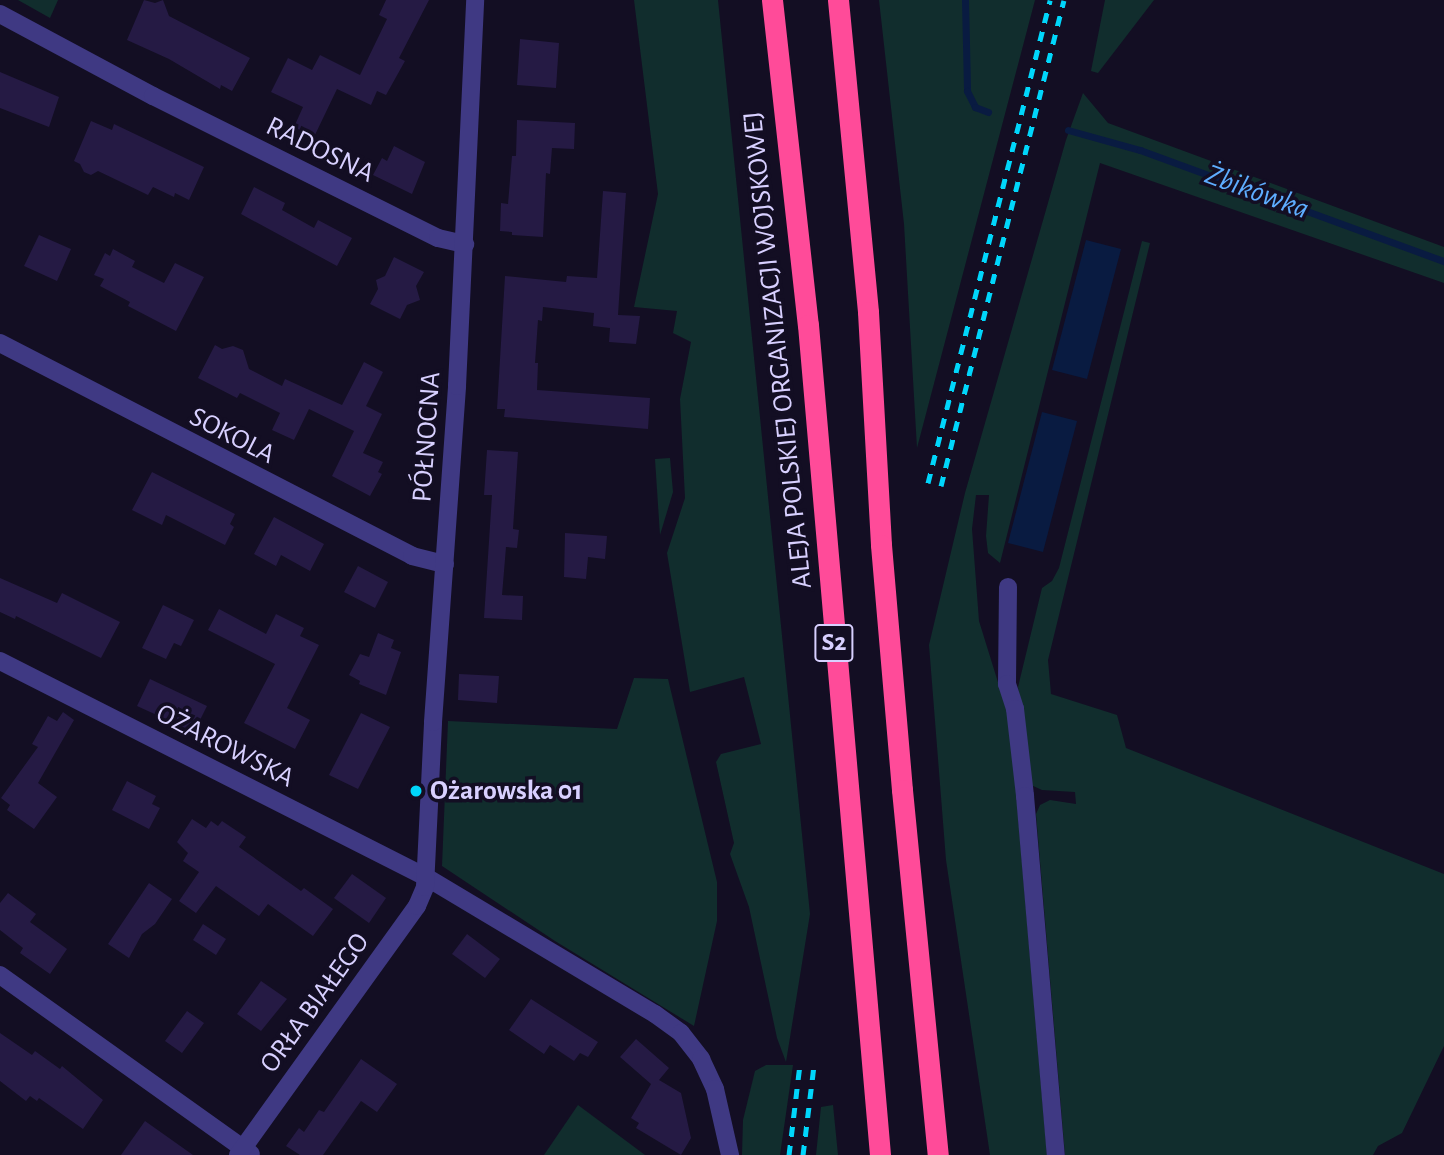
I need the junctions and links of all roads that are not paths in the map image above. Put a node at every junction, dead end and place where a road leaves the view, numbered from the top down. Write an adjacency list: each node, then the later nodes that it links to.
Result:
1 (475, 0): 5 (street, PÓŁNOCNA)
2 (772, 0): 14 (highway, ALEJA POLSKIEJ ORGANIZACJI WOJSKOWEJ / S2)
3 (838, 0): 15 (highway, S2)
4 (0, 14): 5 (street, RADOSNA)
5 (465, 244): 7 (street, PÓŁNOCNA)
6 (0, 343): 7 (street, SOKOLA)
7 (445, 564): 10 (street, PÓŁNOCNA)
8 (1008, 587): 16 (street)
9 (0, 661): 10 (street, OŻAROWSKA)
10 (426, 877): 12 (street, ORŁA BIAŁEGO); 13 (street, OŻAROWSKA)
11 (0, 975): 12 (street)
12 (244, 1153)
13 (730, 1155)
14 (880, 1155)
15 (938, 1155)
16 (1056, 1155)

